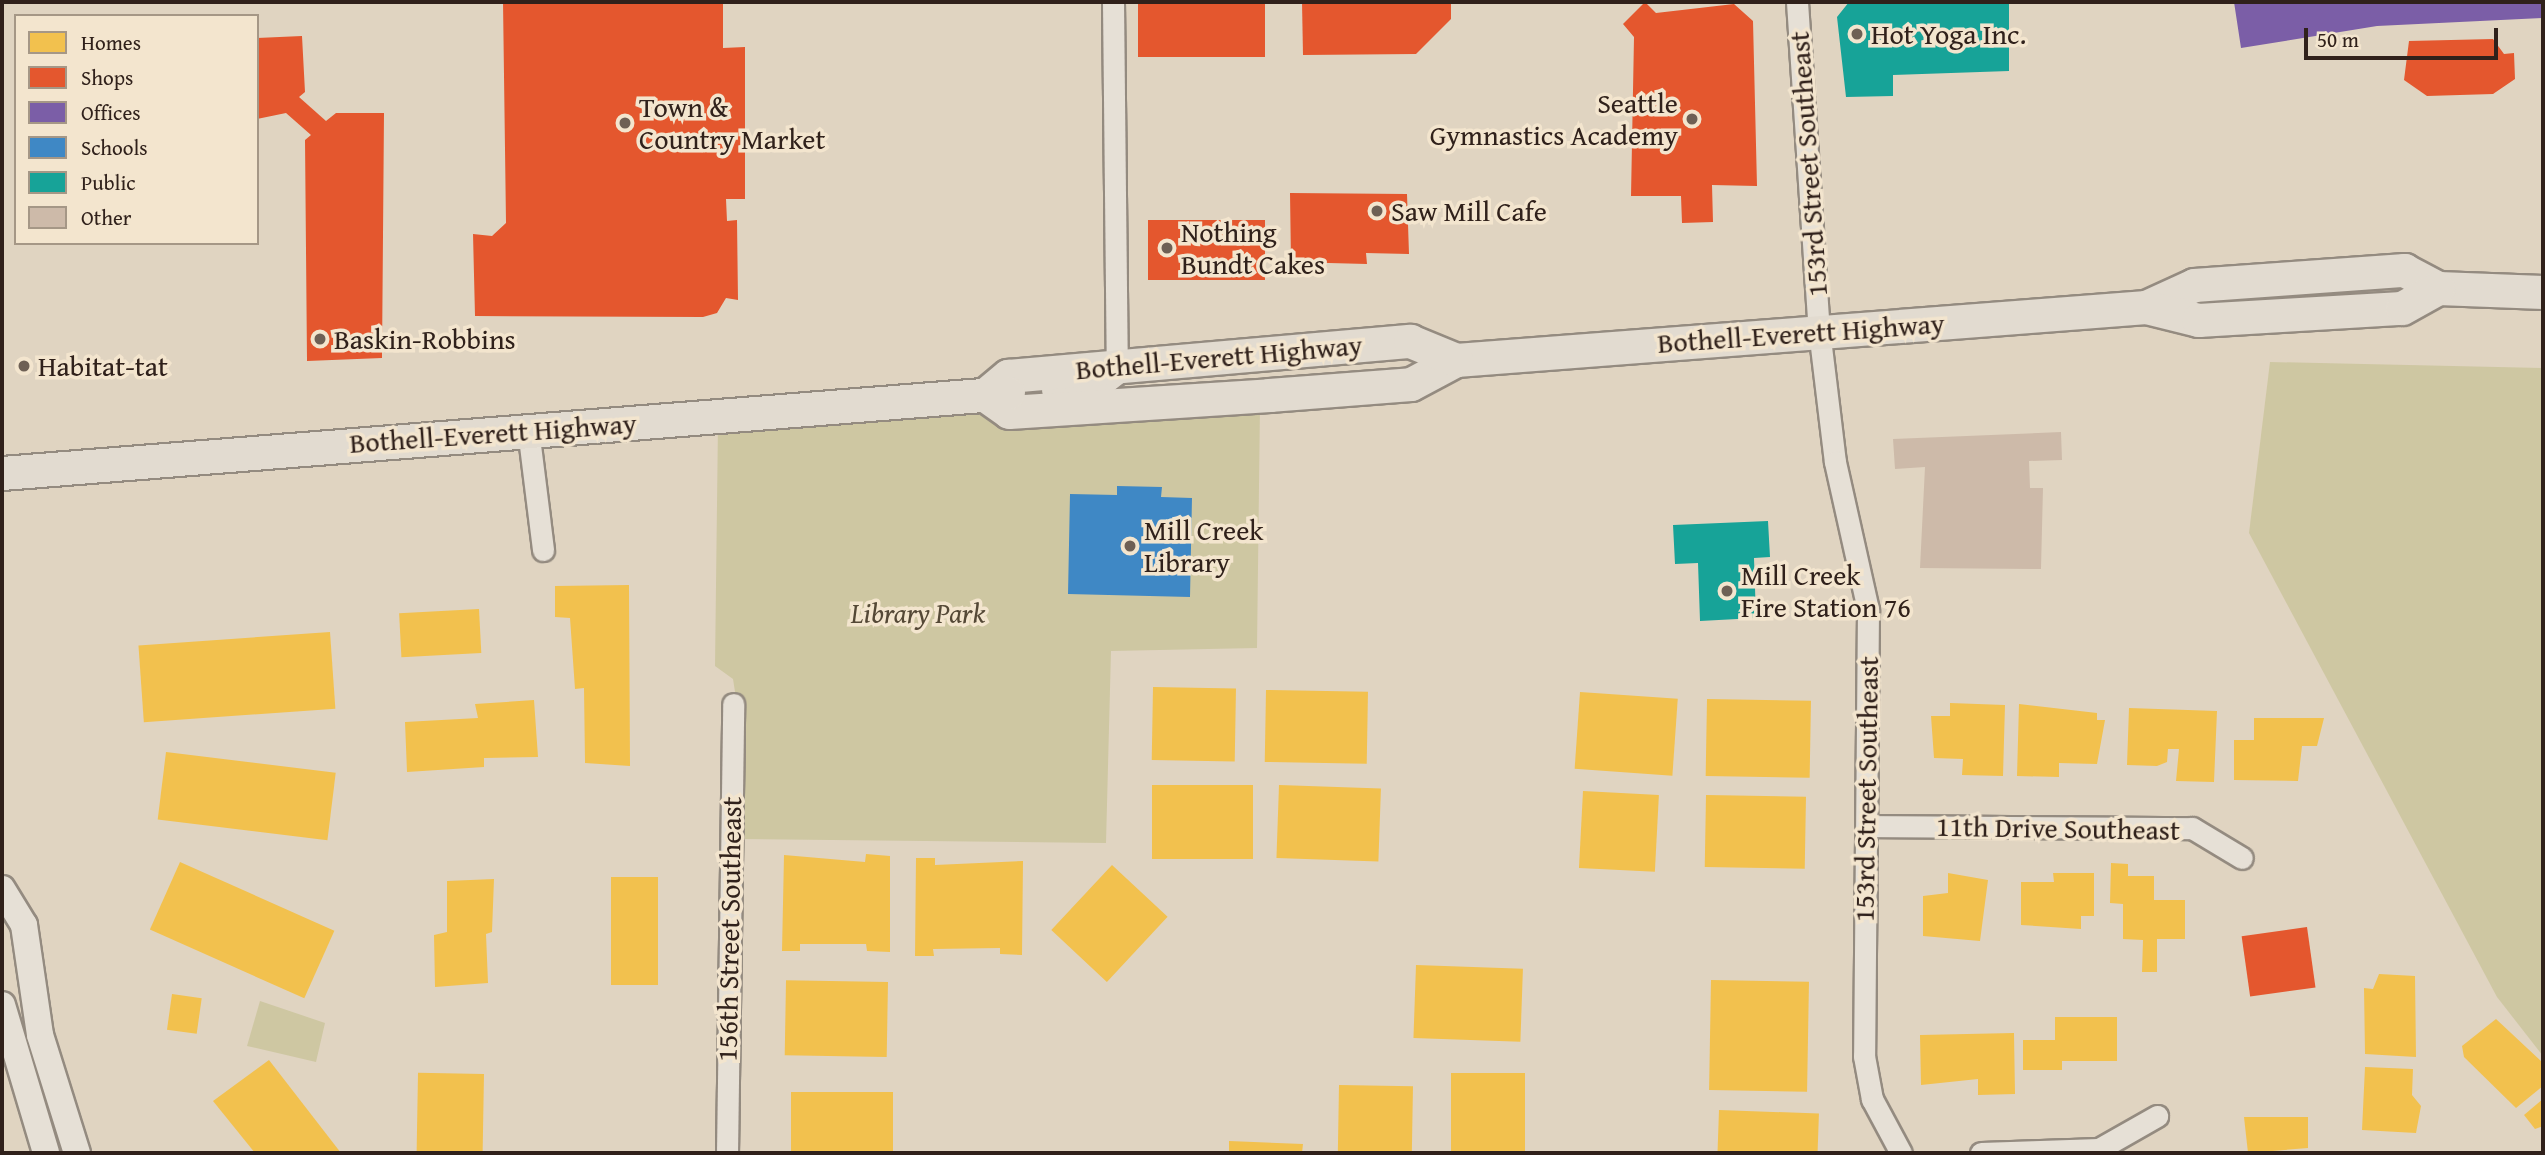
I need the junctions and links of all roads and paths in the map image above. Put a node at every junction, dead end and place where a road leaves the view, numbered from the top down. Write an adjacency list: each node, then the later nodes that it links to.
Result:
1 (1113, 2): 6 (street)
2 (1797, 2): 4 (street, 153rd Street Southeast)
3 (2543, 292): 4 (main road, Bothell-Everett Highway)
4 (1819, 330): 5 (main road, Bothell-Everett Highway); 12 (street, 153rd Street Southeast)
5 (1456, 360): 6 (main road, Bothell-Everett Highway); 7 (main road, Bothell-Everett Highway)
6 (1117, 366): 7 (main road, Bothell-Everett Highway)
7 (985, 396): 8 (main road, Bothell-Everett Highway)
8 (528, 429): 9 (main road, Bothell-Everett Highway); 10 (street)
9 (2, 473)
10 (543, 550)
11 (733, 704): 19 (street, 156th Street Southeast)
12 (1867, 826): 13 (street, 11th Drive Southeast); 20 (street, 153rd Street Southeast)
13 (2242, 858)
14 (2, 889): 18 (street)
15 (2, 1006): 17 (street)
16 (2157, 1116): 21 (street)
17 (46, 1153)
18 (78, 1153)
19 (727, 1153)
20 (1901, 1153)
21 (1981, 1153)

